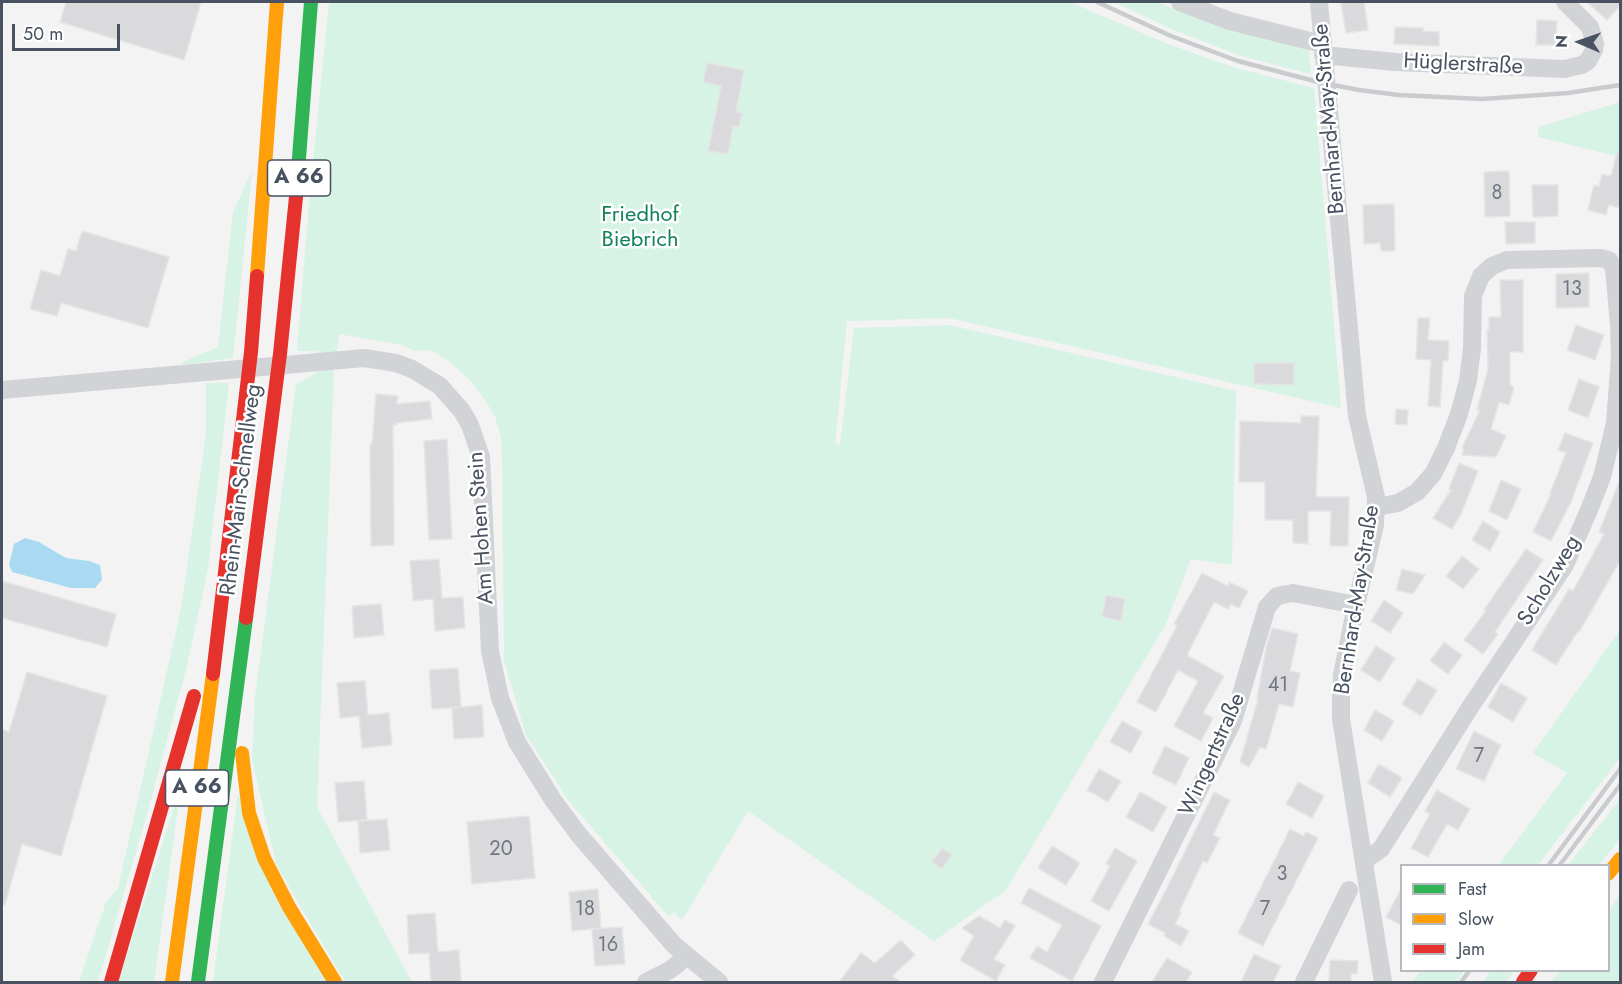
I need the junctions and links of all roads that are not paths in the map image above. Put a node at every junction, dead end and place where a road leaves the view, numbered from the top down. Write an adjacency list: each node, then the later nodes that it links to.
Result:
1 (277, 2): 9 (main road, Rhein-Main-Schnellweg / A 66)
2 (311, 2): 11 (main road, Rhein-Main-Schnellweg / A 66)
3 (1180, 2): 6 (street, Hüglerstraße)
4 (1319, 2): 6 (street, Bernhard-May-Straße)
5 (1565, 2): 6 (street, Hüglerstraße)
6 (1323, 53): 8 (street, Bernhard-May-Straße)
7 (2, 390): 16 (street, Am Hohen Stein)
8 (1377, 507): 10 (street, Bernhard-May-Straße); 13 (street, Scholzweg)
9 (223, 594): 17 (main road); 18 (main road, Rhein-Main-Schnellweg / A 66)
10 (1356, 605): 13 (street, Bernhard-May-Straße); 23 (street, Wingertstraße)
11 (245, 630): 19 (main road, Rhein-Main-Schnellweg / A 66); 20 (main road)
12 (1620, 859): 14 (main road)
13 (1364, 861): 25 (street, Bernhard-May-Straße)
14 (1610, 872)
15 (1349, 890): 24 (street)
16 (687, 957): 21 (street); 22 (street, Am Hohen Stein)
17 (111, 982)
18 (172, 982)
19 (198, 982)
20 (335, 982)
21 (646, 982)
22 (719, 982)
23 (1103, 982)
24 (1304, 982)
25 (1383, 982)

